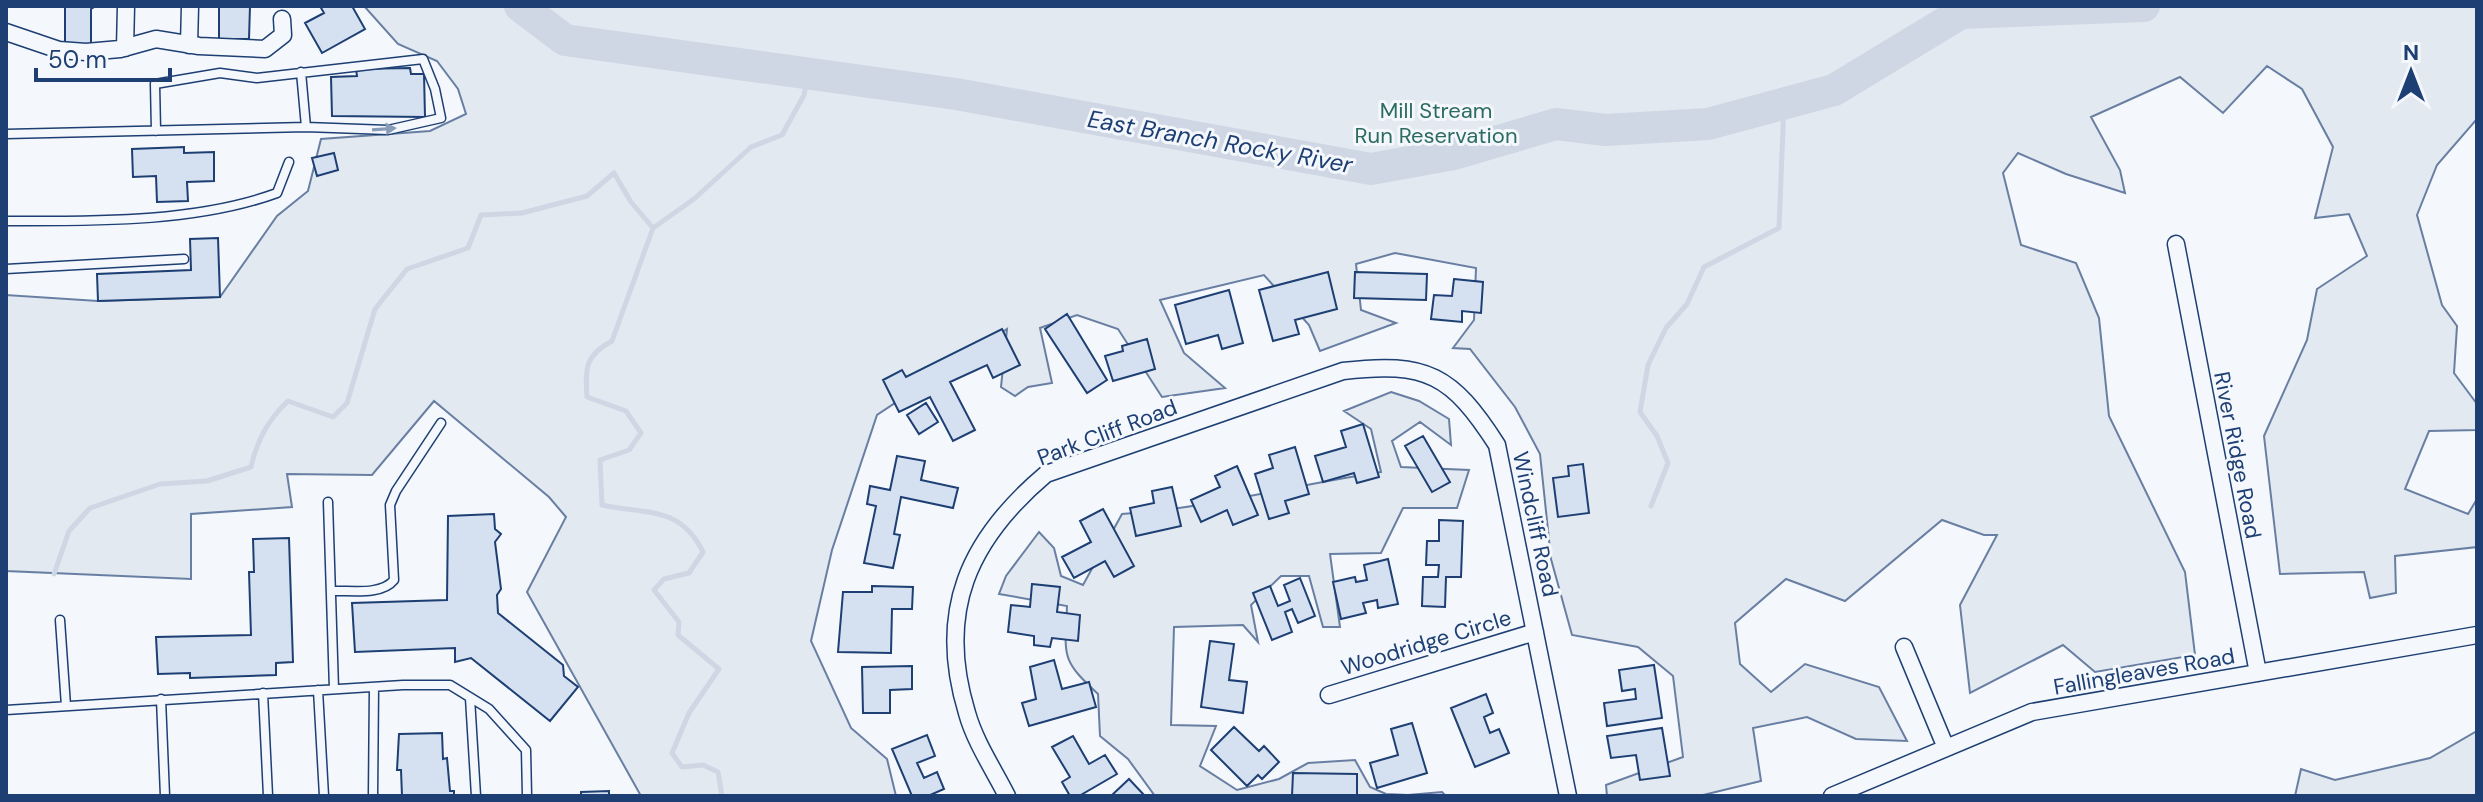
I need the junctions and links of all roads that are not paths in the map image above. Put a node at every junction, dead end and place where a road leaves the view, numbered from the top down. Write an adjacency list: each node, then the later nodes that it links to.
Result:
1 (126, 6): 6 (street)
2 (190, 6): 5 (street)
3 (282, 19): 5 (street)
4 (6, 32): 6 (street)
5 (189, 45): 6 (street)
6 (125, 48)
7 (301, 72): 8 (lane); 8 (lane, one-way to 7); 9 (lane)
8 (306, 127): 9 (lane)
9 (156, 131): 10 (lane)
10 (6, 134)
11 (289, 162): 12 (lane)
12 (6, 221)
13 (2176, 244): 24 (street, River Ridge Road)
14 (184, 259): 15 (lane)
15 (6, 269)
16 (1343, 371): 21 (street, Windcliff Road); 41 (street, Park Cliff Road)
17 (441, 423): 19 (lane)
18 (328, 502): 19 (lane)
19 (331, 591): 26 (lane)
20 (60, 620): 32 (lane)
21 (1535, 632): 29 (street, Woodridge Circle); 42 (street, Windcliff Road)
22 (2477, 635): 24 (street, Fallingleaves Road)
23 (1904, 647): 34 (street)
24 (2258, 673): 34 (street, Fallingleaves Road)
25 (374, 687): 26 (lane); 30 (lane); 38 (lane)
26 (334, 689): 27 (lane)
27 (318, 690): 28 (lane); 37 (lane)
28 (263, 693): 31 (lane); 36 (lane)
29 (1329, 695)
30 (470, 698): 39 (lane); 40 (lane)
31 (161, 699): 32 (lane); 35 (lane)
32 (66, 706): 33 (lane)
33 (6, 710)
34 (1946, 748): 43 (street, Fallingleaves Road)
35 (165, 796)
36 (268, 796)
37 (324, 796)
38 (373, 796)
39 (476, 796)
40 (527, 796)
41 (1007, 796)
42 (1568, 796)
43 (1832, 796)

